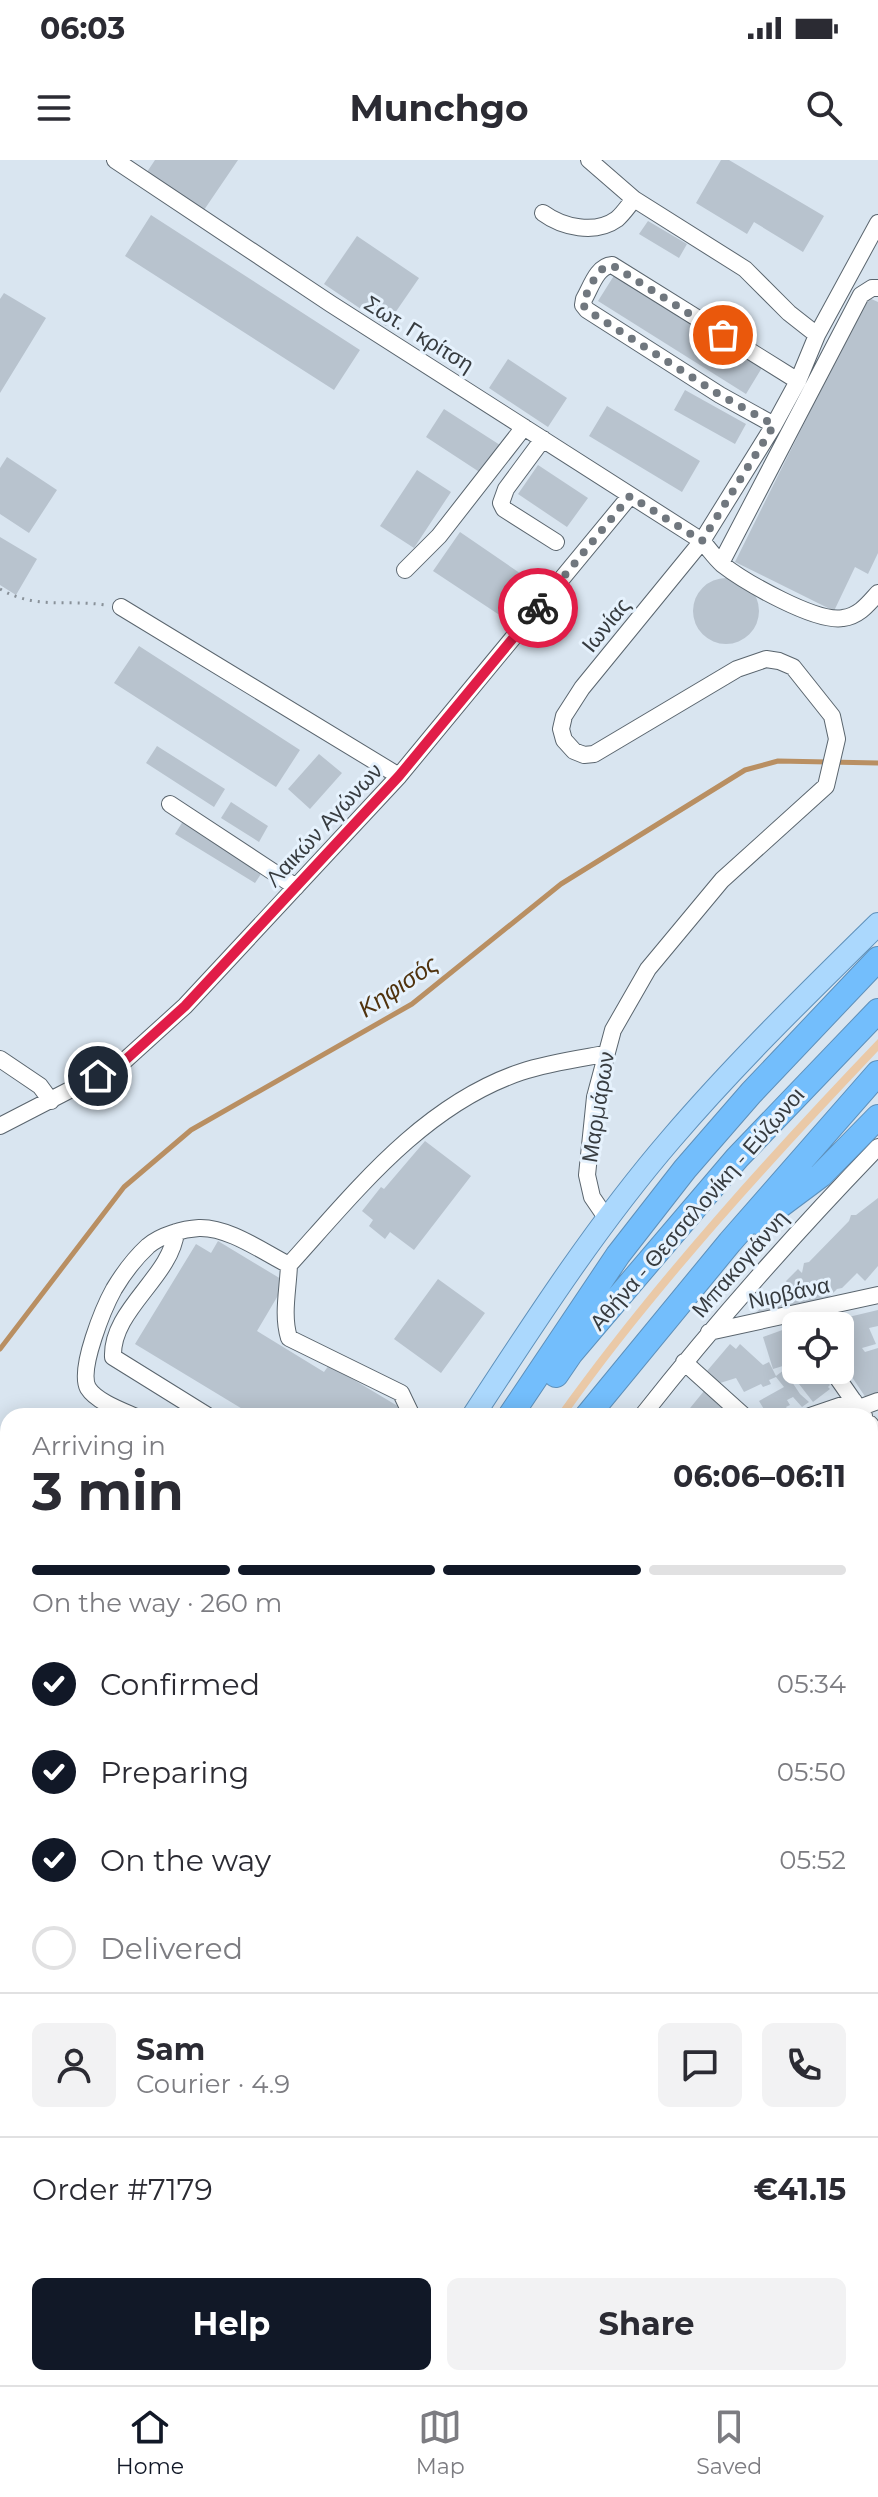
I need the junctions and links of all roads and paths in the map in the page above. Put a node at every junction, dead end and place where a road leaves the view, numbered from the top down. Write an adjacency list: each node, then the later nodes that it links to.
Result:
1 (115, 160): 3 (street, Σωτ. Γκρίτση)
2 (589, 160): 4 (street)
3 (139, 166): 11 (street, Σωτ. Γκρίτση)
4 (634, 199): 5 (street); 8 (street)
5 (543, 213)
6 (878, 223): 8 (street, Ιωνίας)
7 (878, 288): 16 (street)
8 (817, 335): 9 (street, Ιωνίας)
9 (798, 381): 10 (street, Ιωνίας); 10 (street)
10 (774, 425): 14 (street, Ιωνίας)
11 (524, 427): 12 (street, Σωτ. Γκρίτση); 17 (street)
12 (543, 439): 13 (street, Σωτ. Γκρίτση); 15 (street)
13 (630, 496): 14 (street, Σωτ. Γκρίτση); 21 (street, Λαικών Αγώνων)
14 (702, 541): 16 (street, Σωτ. Γκρίτση); 22 (street, Ιωνίας)
15 (556, 542)
16 (721, 563): 19 (street)
17 (405, 570)
18 (0, 589): 20 (path)
19 (878, 593)
20 (121, 607): 21 (street)
21 (399, 776): 24 (street, Λαικών Αγώνων)
22 (826, 786): 28 (street, Μαρμάρων)
23 (170, 804): 24 (street)
24 (296, 887): 31 (street, Λαικών Αγώνων)
25 (878, 924): 35 (main road)
26 (878, 959): 49 (highway)
27 (878, 1011): 50 (highway, Αθήνα - Θεσσαλονίκη - Εύζωνοι)
28 (605, 1054): 35 (street, Μαρμάρων); 38 (street)
29 (0, 1059): 31 (street)
30 (878, 1073): 37 (highway, Αθήνα - Θεσσαλονίκη - Εύζωνοι)
31 (51, 1101): 33 (street, Λαικών Αγώνων)
32 (878, 1117): 37 (highway)
33 (0, 1126)
34 (878, 1147): 42 (street, Μπακογιάννη)
35 (607, 1219): 48 (main road)
36 (176, 1232): 38 (street); 45 (street); 46 (street)
37 (730, 1242): 51 (highway, Αθήνα - Θεσσαλονίκη - Εύζωνοι)
38 (289, 1265): 47 (street)
39 (878, 1295): 40 (street, Νιρβάνα)
40 (825, 1312)
41 (782, 1323): 42 (street, Νιρβάνα)
42 (709, 1332): 43 (street, Μπακογιάννη)
43 (684, 1362): 52 (street, Μπακογιάννη); 53 (street)
44 (842, 1384): 54 (street)
45 (116, 1408)
46 (195, 1408)
47 (408, 1408)
48 (478, 1408)
49 (515, 1408)
50 (533, 1408)
51 (594, 1408)
52 (648, 1408)
53 (735, 1408)
54 (858, 1408)

